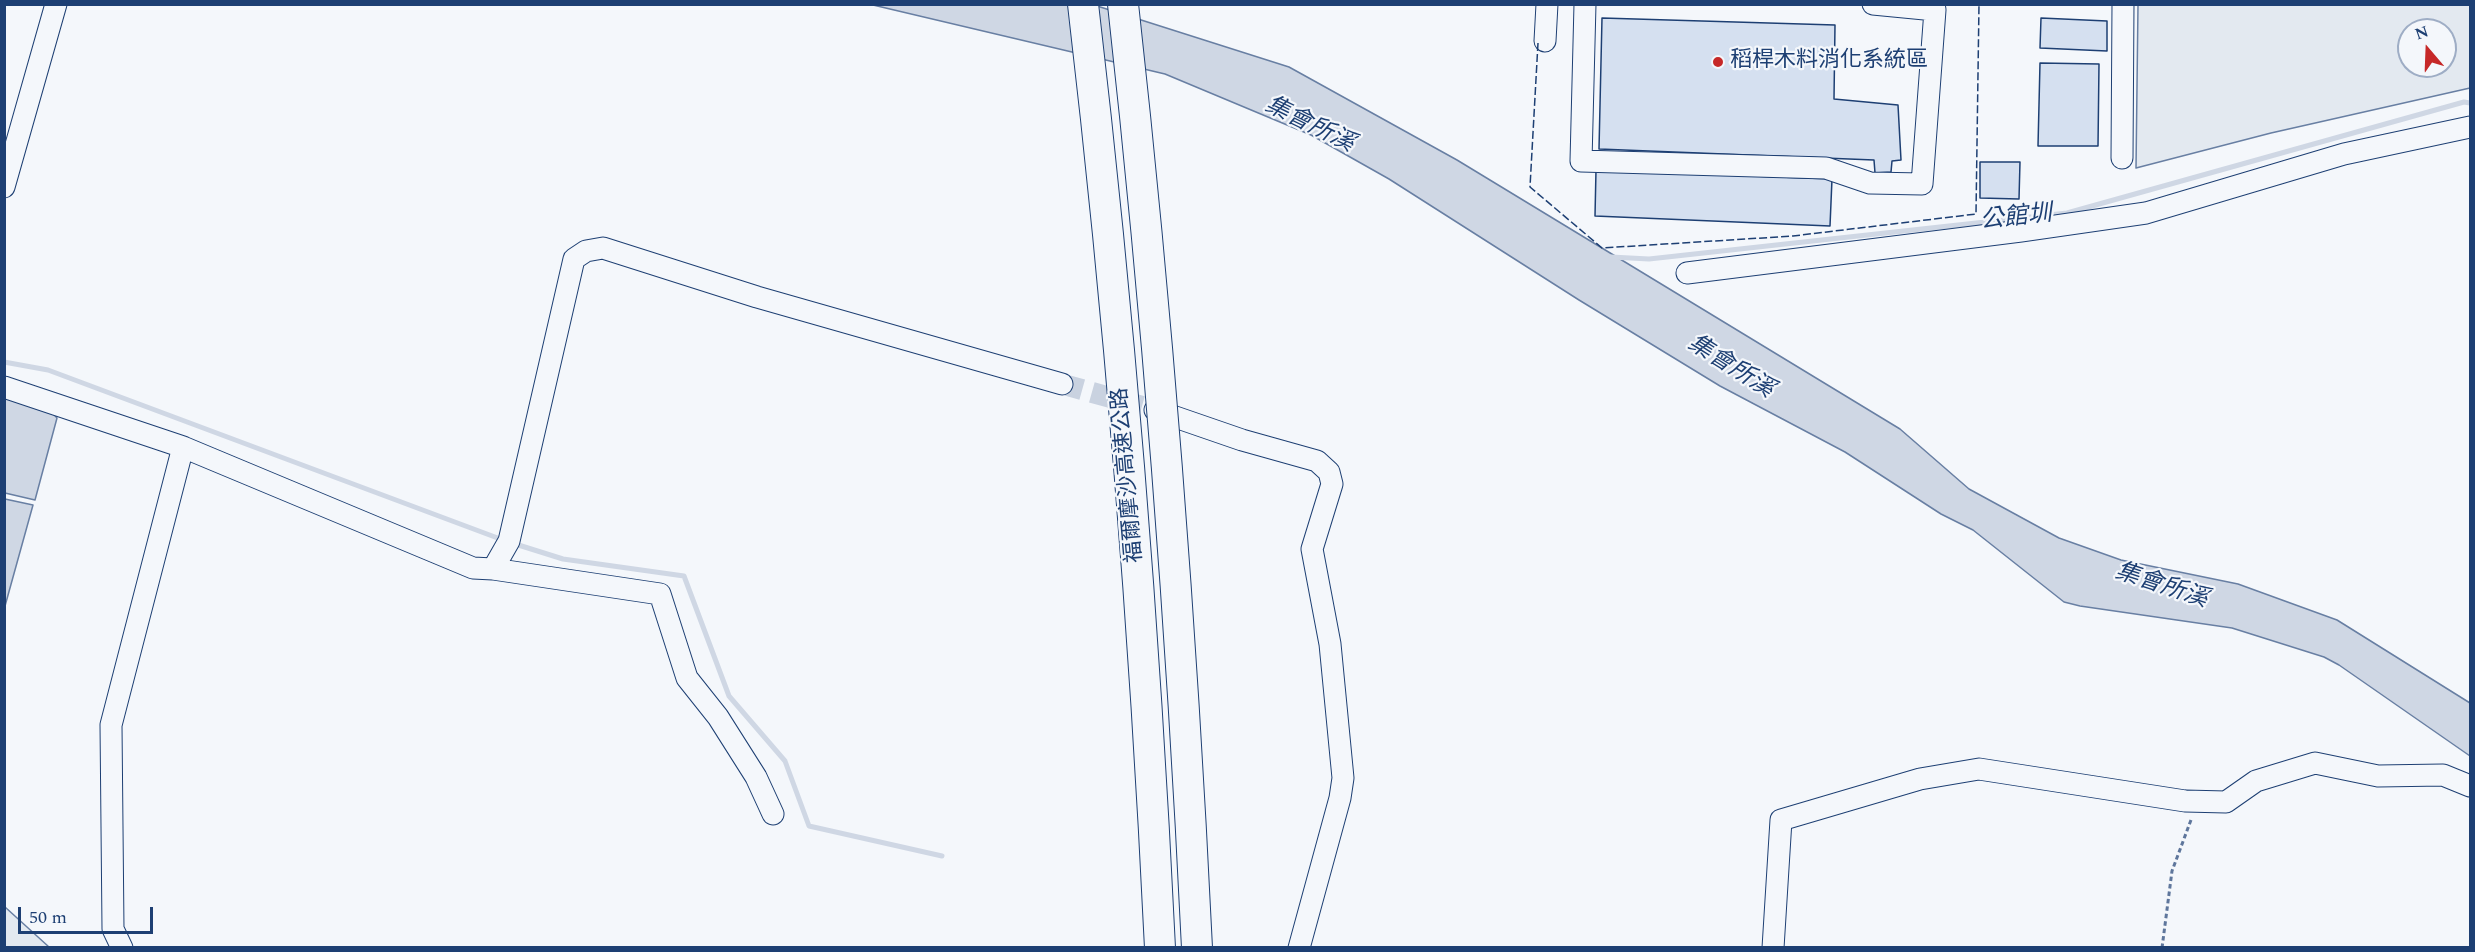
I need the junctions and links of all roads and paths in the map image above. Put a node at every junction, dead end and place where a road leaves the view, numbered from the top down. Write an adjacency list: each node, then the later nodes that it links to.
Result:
1 (56, 4): 12 (street)
2 (1083, 4): 23 (highway, 福爾摩沙高速公路, bridge)
3 (1123, 4): 24 (highway, 福爾摩沙高速公路, bridge)
4 (1548, 4): 9 (street)
5 (1585, 4): 8 (street)
6 (1873, 4): 8 (street)
7 (2123, 4): 11 (street)
8 (1934, 7)
9 (1545, 41)
10 (2470, 128): 13 (street)
11 (2122, 158)
12 (4, 187)
13 (1687, 273)
14 (1062, 384): 18 (street)
15 (4, 387): 17 (street)
16 (1155, 410): 25 (street)
17 (183, 447): 18 (street); 22 (street)
18 (493, 569): 21 (street)
19 (2470, 786): 20 (street)
20 (2198, 801): 26 (street); 27 (path)
21 (773, 814)
22 (122, 948)
23 (1160, 948)
24 (1197, 948)
25 (1299, 948)
26 (1773, 948)
27 (2162, 948)

